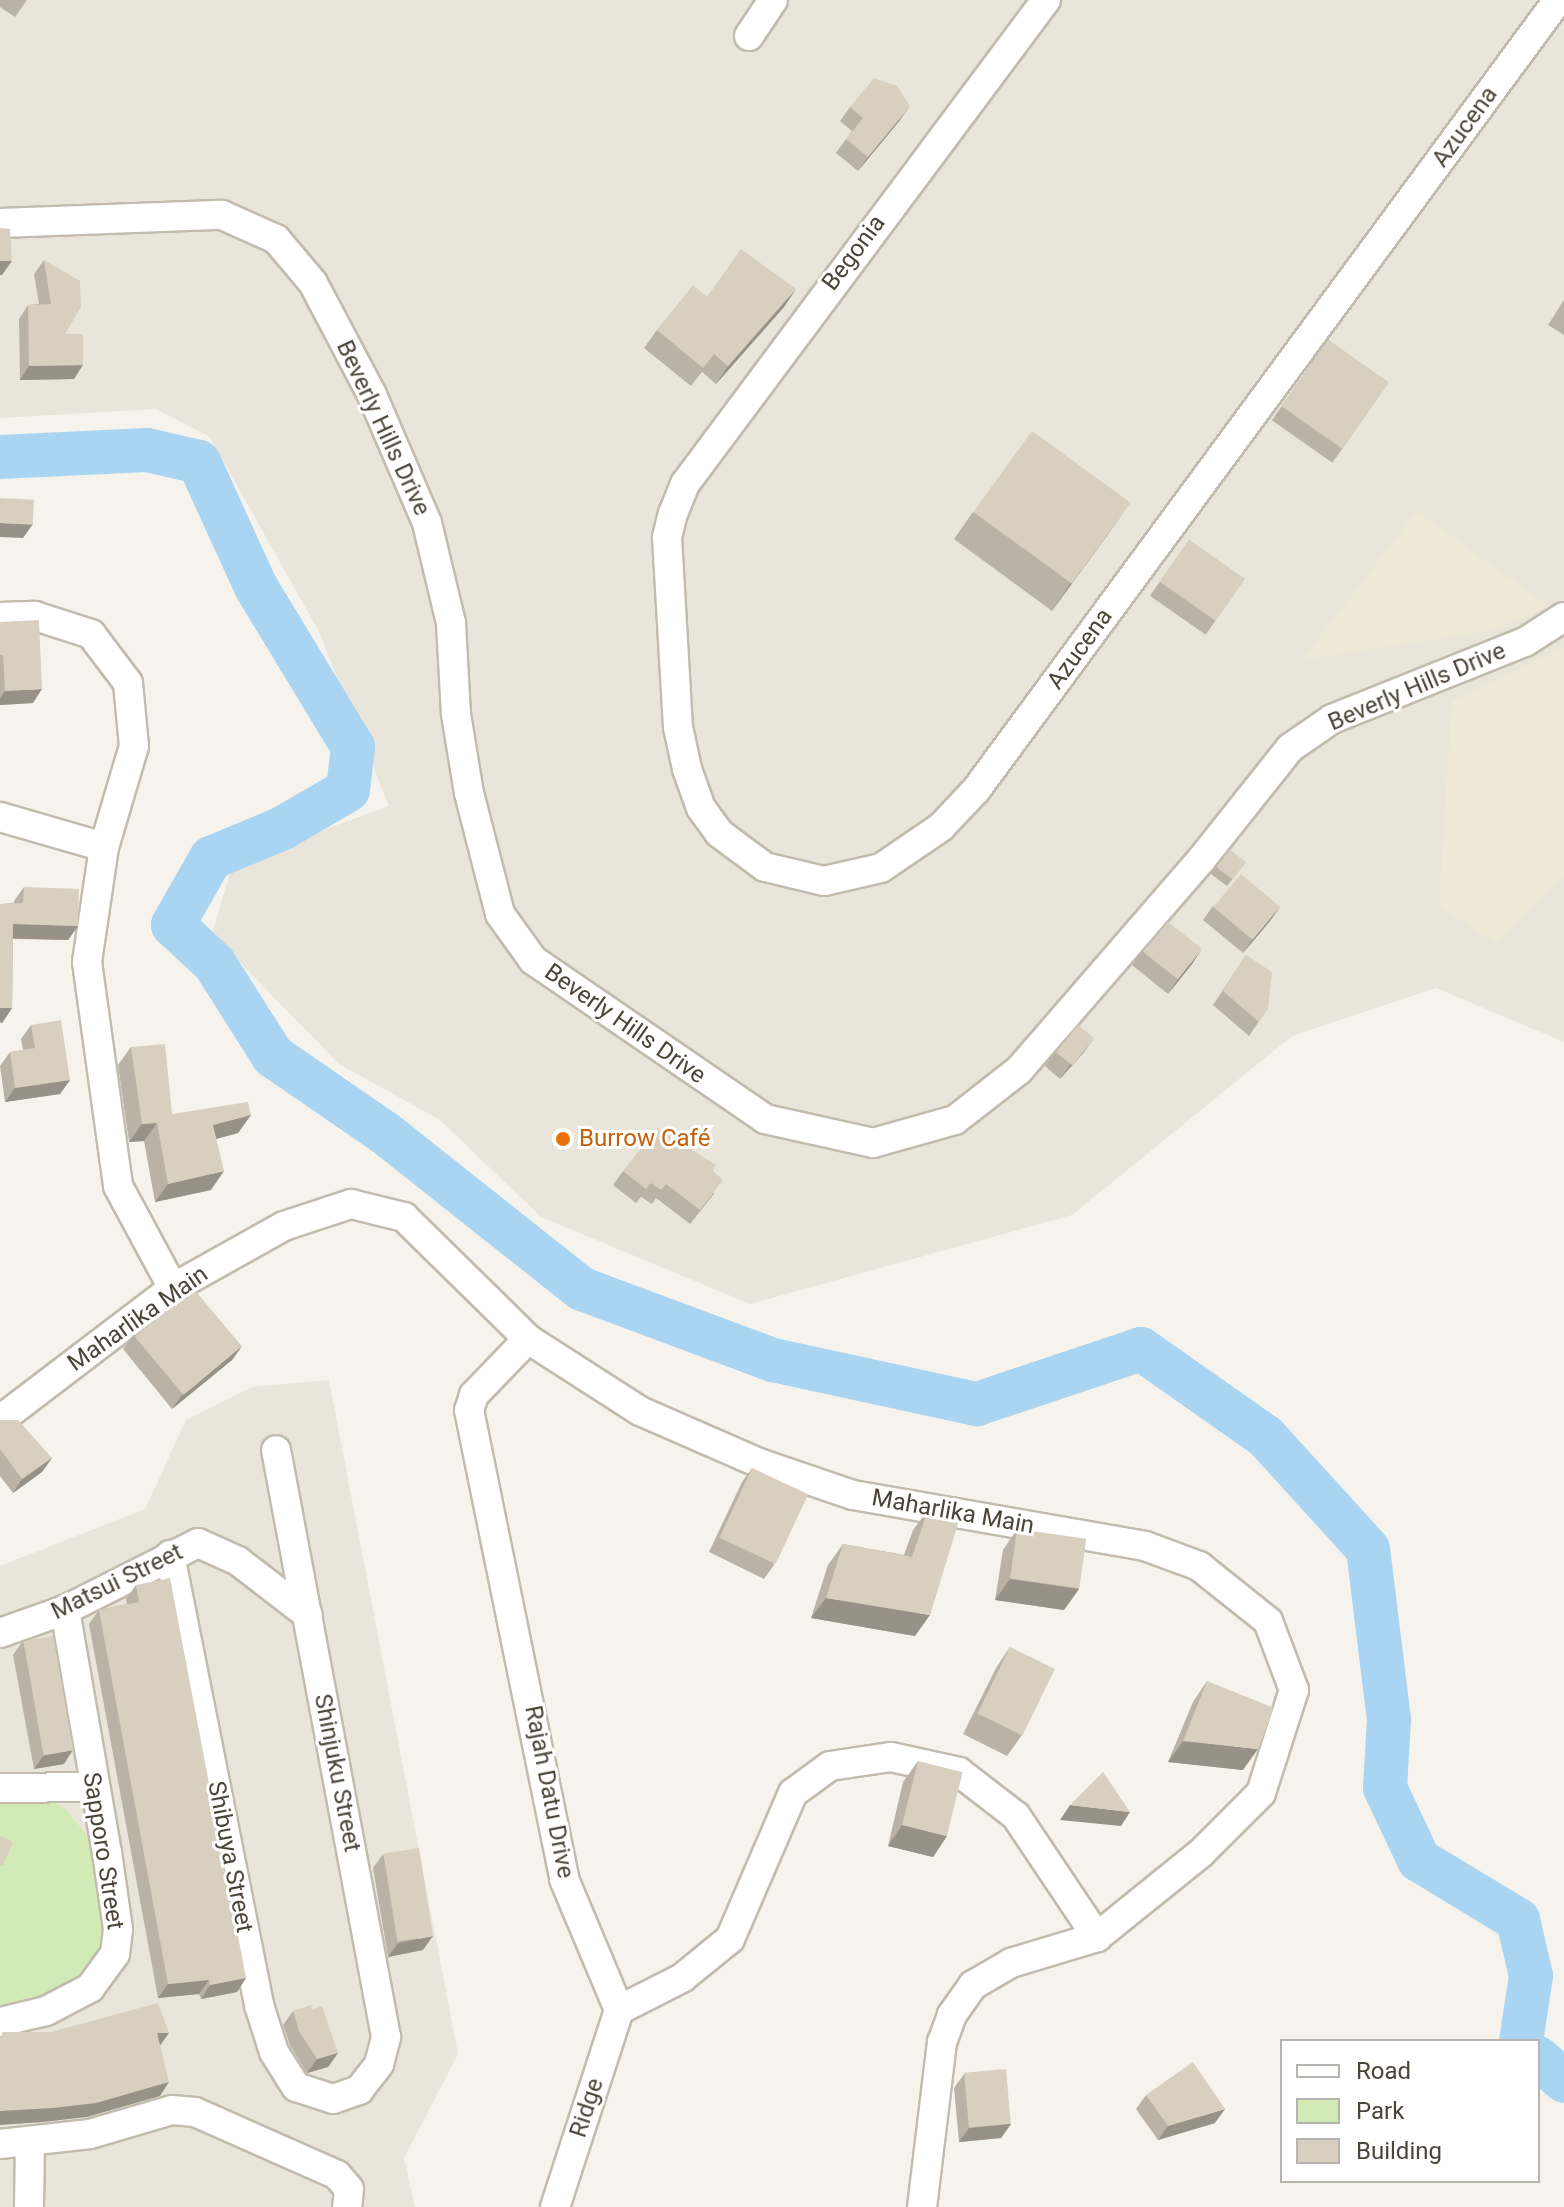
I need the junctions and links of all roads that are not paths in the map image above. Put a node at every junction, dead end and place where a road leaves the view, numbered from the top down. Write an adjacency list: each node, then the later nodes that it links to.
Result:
1 (773, 0): 4 (street)
2 (1046, 0): 6 (street, Begonia)
3 (1558, 0): 6 (street, Azucena)
4 (749, 36)
5 (0, 223): 8 (street, Beverly Hills Drive)
6 (673, 513)
7 (0, 617): 10 (street)
8 (1564, 617)
9 (0, 817): 10 (street)
10 (104, 847): 11 (street)
11 (173, 1288): 12 (street, Maharlika Main); 13 (street, Maharlika Main)
12 (528, 1339): 21 (street, Maharlika Main); 22 (street, Rajah Datu Drive)
13 (0, 1420)
14 (276, 1450): 17 (street, Shinjuku Street)
15 (170, 1555): 16 (street, Matsui Street); 17 (street, Matsui Street); 24 (street, Shibuya Street)
16 (65, 1610): 18 (street, Matsui Street); 19 (street, Sapporo Street)
17 (308, 1615): 24 (street, Shinjuku Street)
18 (0, 1633)
19 (94, 1787): 20 (street); 23 (street, Sapporo Street)
20 (0, 1788)
21 (1097, 1937): 22 (street); 30 (street, Maharlika Main)
22 (619, 2010): 29 (street, Ridge)
23 (0, 2022)
24 (359, 2090)
25 (0, 2144): 26 (street)
26 (30, 2144): 27 (street); 28 (street)
27 (29, 2207)
28 (347, 2207)
29 (555, 2207)
30 (922, 2207)

